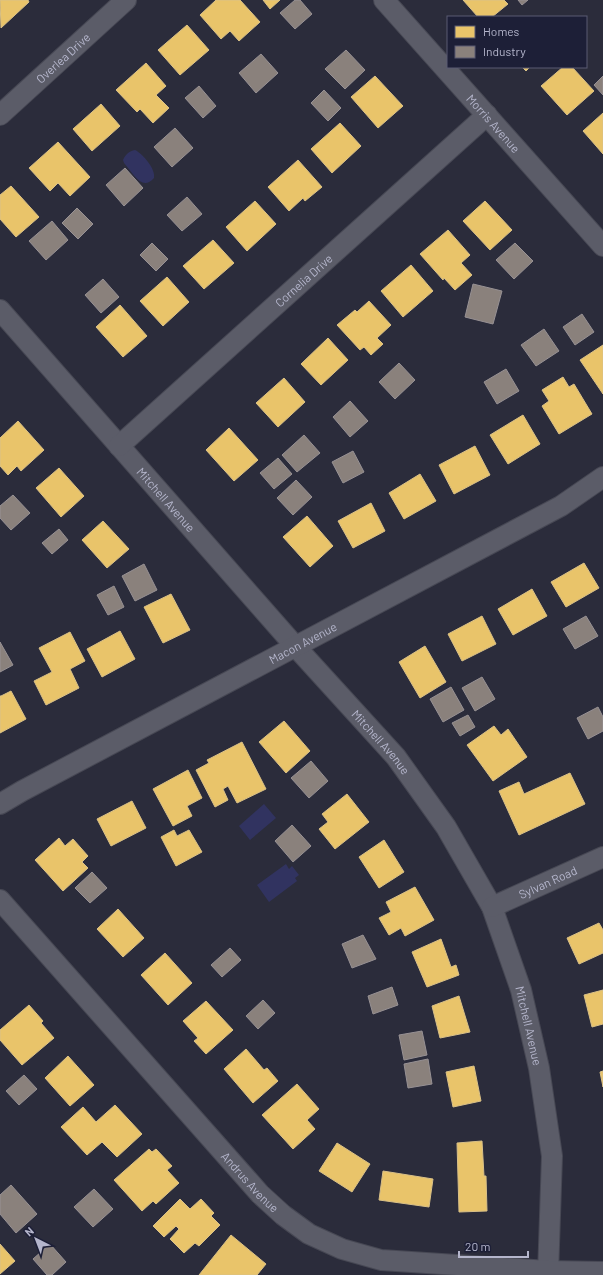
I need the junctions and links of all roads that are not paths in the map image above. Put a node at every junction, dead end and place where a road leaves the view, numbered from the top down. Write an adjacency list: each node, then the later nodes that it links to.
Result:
1 (126, 0): 4 (street, Overlea Drive)
2 (384, 0): 3 (street, Morris Avenue)
3 (487, 114): 5 (street, Morris Avenue); 7 (street, Cornelia Drive)
4 (0, 115)
5 (602, 244)
6 (0, 310): 7 (street, Mitchell Avenue)
7 (119, 446): 9 (street, Mitchell Avenue)
8 (603, 477): 9 (street, Macon Avenue)
9 (295, 646): 10 (street, Macon Avenue); 13 (street, Mitchell Avenue)
10 (0, 804)
11 (603, 857): 13 (street, Sylvan Road)
12 (0, 900): 15 (street, Andrus Avenue)
13 (492, 907): 15 (street, Mitchell Avenue)
14 (603, 1272): 15 (street, Andrus Avenue)
15 (548, 1273)

